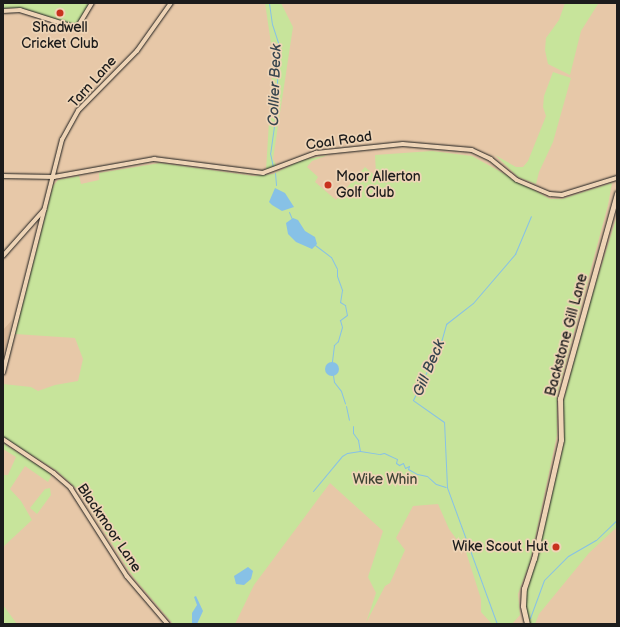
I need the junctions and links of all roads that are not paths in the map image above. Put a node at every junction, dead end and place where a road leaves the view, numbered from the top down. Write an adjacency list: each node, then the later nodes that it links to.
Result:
1 (92, 3): 3 (street)
2 (171, 3): 5 (street, Tarn Lane)
3 (3, 11)
4 (3, 176): 5 (street, Coal Road)
5 (54, 177): 6 (street, Coal Road); 8 (street, Tarn Lane)
6 (617, 178)
7 (617, 194): 13 (street, Backstone Gill Lane)
8 (45, 210): 9 (street); 10 (street, Tarn Lane)
9 (3, 256)
10 (3, 373)
11 (3, 439): 12 (street, Blackmoor Lane)
12 (168, 624)
13 (527, 624)

